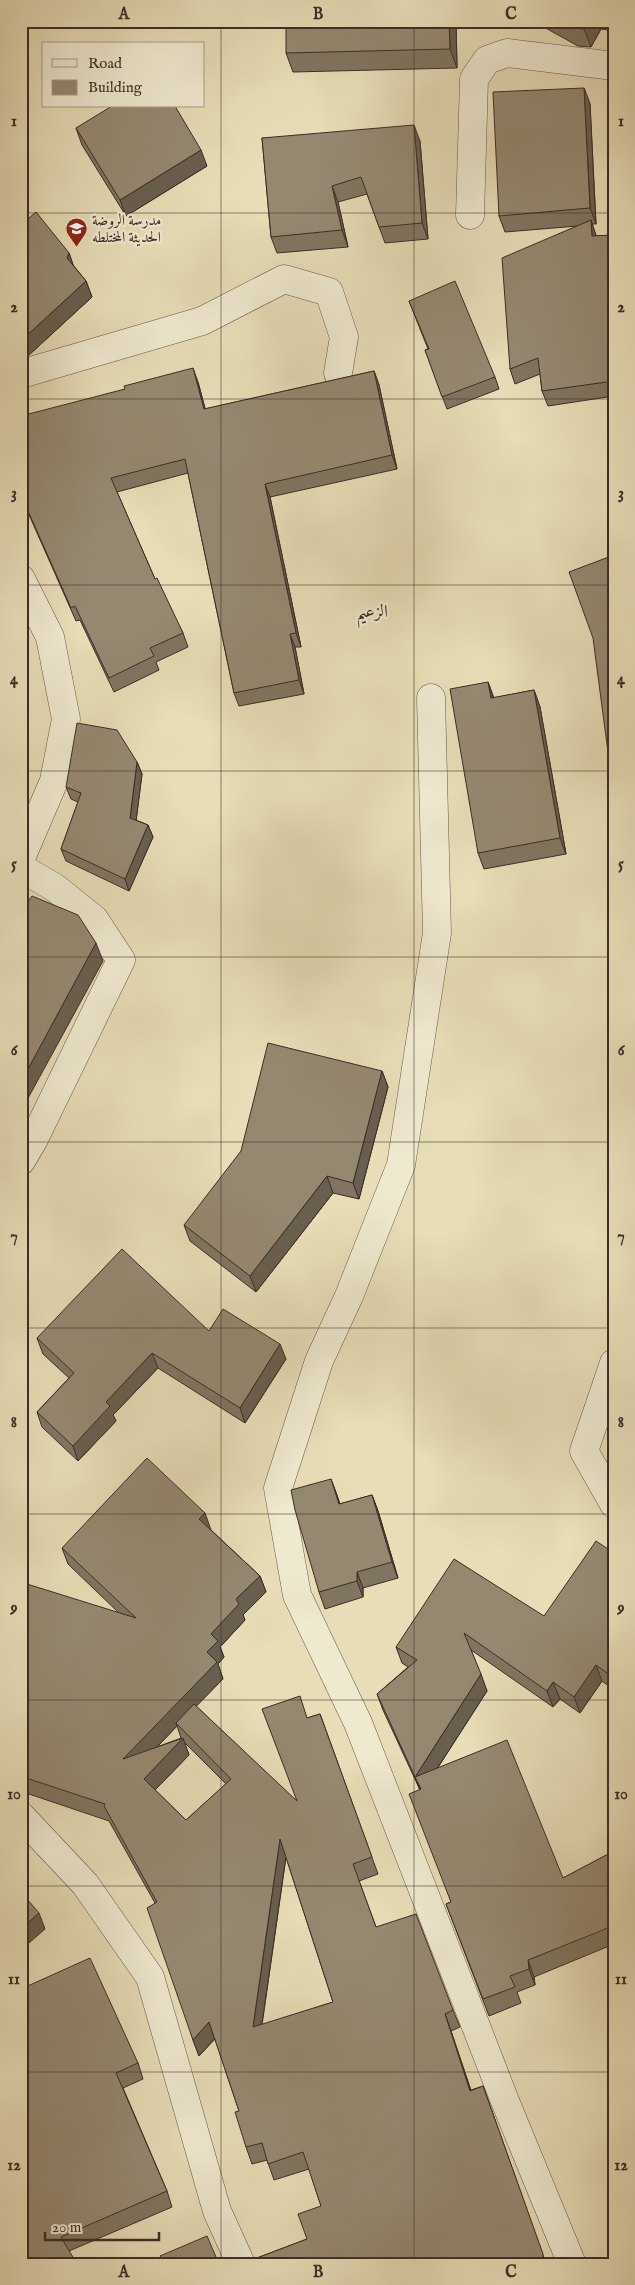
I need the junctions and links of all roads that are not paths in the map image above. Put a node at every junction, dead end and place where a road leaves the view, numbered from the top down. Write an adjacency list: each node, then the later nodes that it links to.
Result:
1 (614, 66): 2 (street)
2 (470, 215)
3 (338, 373): 4 (street)
4 (21, 374)
5 (21, 578): 7 (street)
6 (431, 698): 14 (street)
7 (21, 858)
8 (21, 868): 9 (street)
9 (21, 1161)
10 (614, 1363): 11 (street)
11 (614, 1504)
12 (21, 1816): 13 (street)
13 (241, 2264)
14 (572, 2264)

